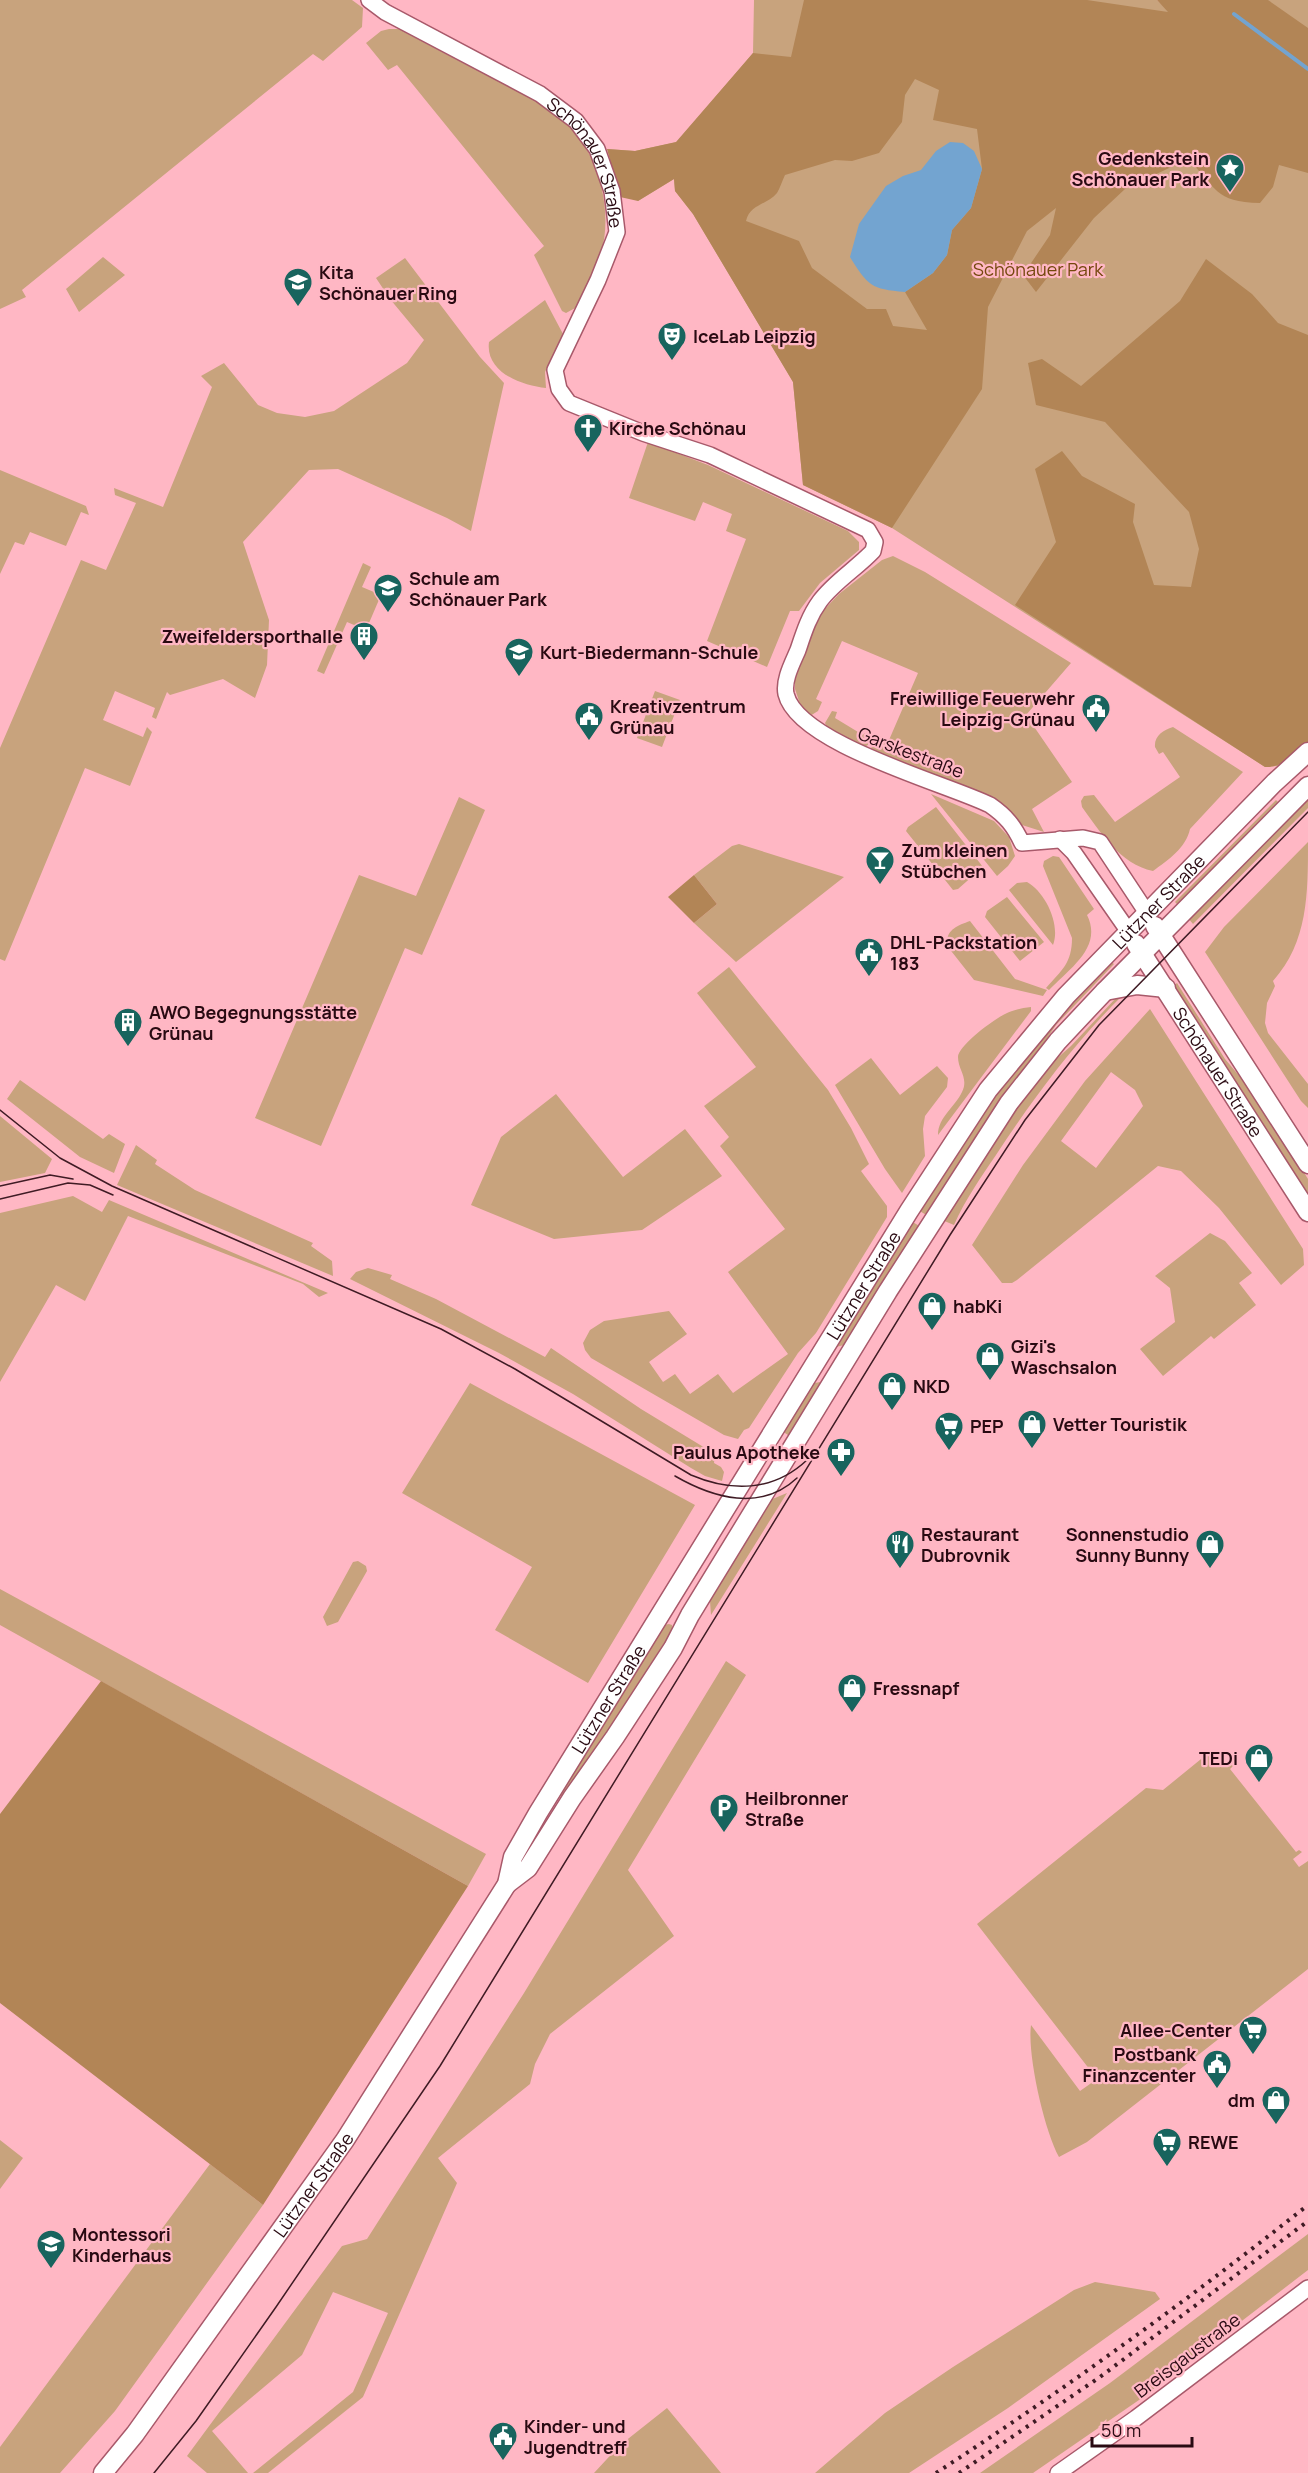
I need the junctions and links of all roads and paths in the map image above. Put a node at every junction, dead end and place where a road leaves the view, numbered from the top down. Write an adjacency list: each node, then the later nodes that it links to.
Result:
1 (369, 0): 2 (street, Schönauer Straße)
2 (875, 542): 5 (street, Garskestraße)
3 (1308, 752): 6 (main road, Lützner Straße)
4 (1308, 786): 8 (main road, Lützner Straße)
5 (1060, 839): 6 (street, Garskestraße); 7 (street)
6 (1147, 913): 7 (main road, Lützner Straße); 8 (main road, Schönauer Straße)
7 (1129, 932): 9 (main road, Schönauer Straße); 14 (main road, Lützner Straße)
8 (1160, 935): 9 (main road, Lützner Straße); 12 (main road, Schönauer Straße)
9 (1142, 953): 10 (main road, Schönauer Straße); 11 (main road, Lützner Straße)
10 (1166, 988): 11 (main road); 13 (main road, Schönauer Straße)
11 (1105, 991): 14 (main road, Lützner Straße)
12 (1308, 1164)
13 (1308, 1212)
14 (507, 1884): 16 (main road, Lützner Straße)
15 (1308, 2288): 17 (street, Breisgaustraße)
16 (103, 2473)
17 (1058, 2473)

